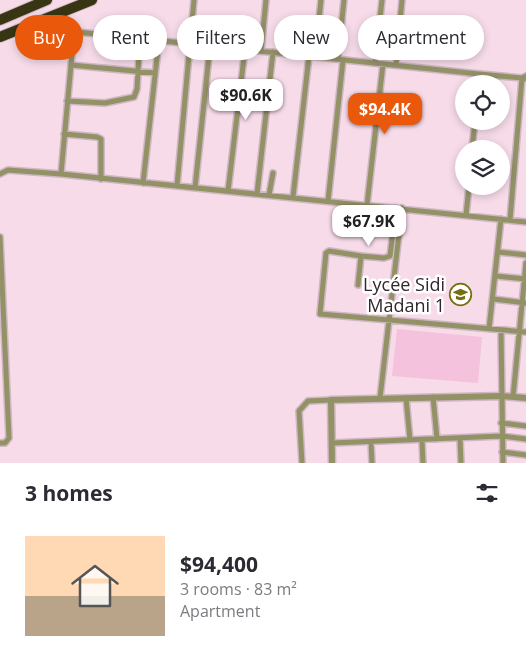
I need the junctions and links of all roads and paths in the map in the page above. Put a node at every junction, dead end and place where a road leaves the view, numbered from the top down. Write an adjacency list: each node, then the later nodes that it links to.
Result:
1 (47, 0): 12 (highway)
2 (92, 0): 14 (highway)
3 (194, 0): 9 (street)
4 (266, 0): 13 (street)
5 (321, 0): 10 (street)
6 (344, 0): 11 (street)
7 (382, 0): 26 (street)
8 (402, 0): 29 (street)
9 (193, 15)
10 (319, 15)
11 (343, 15)
12 (0, 20)
13 (264, 20)
14 (0, 37)
15 (264, 51): 16 (street)
16 (273, 52): 44 (street)
17 (71, 60): 28 (street)
18 (139, 60): 30 (street)
19 (157, 60): 31 (street)
20 (189, 60): 41 (street)
21 (209, 60): 42 (street)
22 (244, 60): 43 (street)
23 (311, 60): 47 (street)
24 (340, 60): 48 (street)
25 (348, 60): 26 (street)
26 (376, 63): 27 (street)
27 (383, 64): 29 (street); 49 (street)
28 (70, 65): 30 (street); 34 (street)
29 (396, 65): 32 (street)
30 (138, 72): 31 (street); 34 (street)
31 (155, 73): 40 (street)
32 (479, 74): 33 (street)
33 (525, 78): 53 (street)
34 (67, 101): 35 (street)
35 (64, 134): 37 (street); 39 (street)
36 (0, 174): 37 (street)
37 (61, 174): 39 (street)
38 (273, 174): 45 (street)
39 (101, 179): 40 (street)
40 (143, 183): 41 (street)
41 (177, 186): 42 (street)
42 (195, 188): 43 (street)
43 (228, 191): 44 (street)
44 (257, 194): 45 (street)
45 (270, 195): 47 (street)
46 (468, 195): 51 (street)
47 (293, 197): 48 (street)
48 (328, 201): 49 (street)
49 (367, 205): 50 (street)
50 (399, 208): 51 (street); 58 (street); 66 (street)
51 (466, 215): 52 (street)
52 (501, 219): 53 (street); 56 (street)
53 (510, 220): 54 (street)
54 (526, 222)
55 (0, 237): 65 (street)
56 (498, 252): 57 (street); 60 (street)
57 (526, 255)
58 (361, 256): 62 (street); 66 (street)
59 (526, 263): 61 (street)
60 (496, 276): 61 (street); 63 (street)
61 (525, 279): 64 (street)
62 (358, 285)
63 (493, 299): 64 (street); 67 (street)
64 (524, 303): 69 (street)
65 (2, 310): 86 (street)
66 (388, 321): 67 (street); 73 (street)
67 (490, 329): 68 (street)
68 (501, 330): 69 (street); 70 (street)
69 (523, 332): 72 (street)
70 (502, 396): 71 (street); 72 (street); 77 (street)
71 (433, 397): 74 (street); 81 (street)
72 (513, 397): 75 (street)
73 (380, 398): 74 (street); 76 (street)
74 (406, 398): 83 (street)
75 (526, 398)
76 (331, 400): 87 (street); 90 (street)
77 (501, 423): 78 (street); 79 (street)
78 (526, 426)
79 (502, 436): 80 (street); 82 (street); 88 (street)
80 (460, 438): 81 (street); 94 (street)
81 (437, 439): 84 (street)
82 (526, 439)
83 (410, 440): 84 (street); 85 (street)
84 (422, 440): 93 (street)
85 (371, 442): 87 (street); 92 (street)
86 (0, 443)
87 (332, 443): 91 (street)
88 (502, 452): 89 (street); 95 (street)
89 (526, 455)
90 (302, 463)
91 (332, 463)
92 (372, 463)
93 (423, 463)
94 (461, 463)
95 (503, 463)

